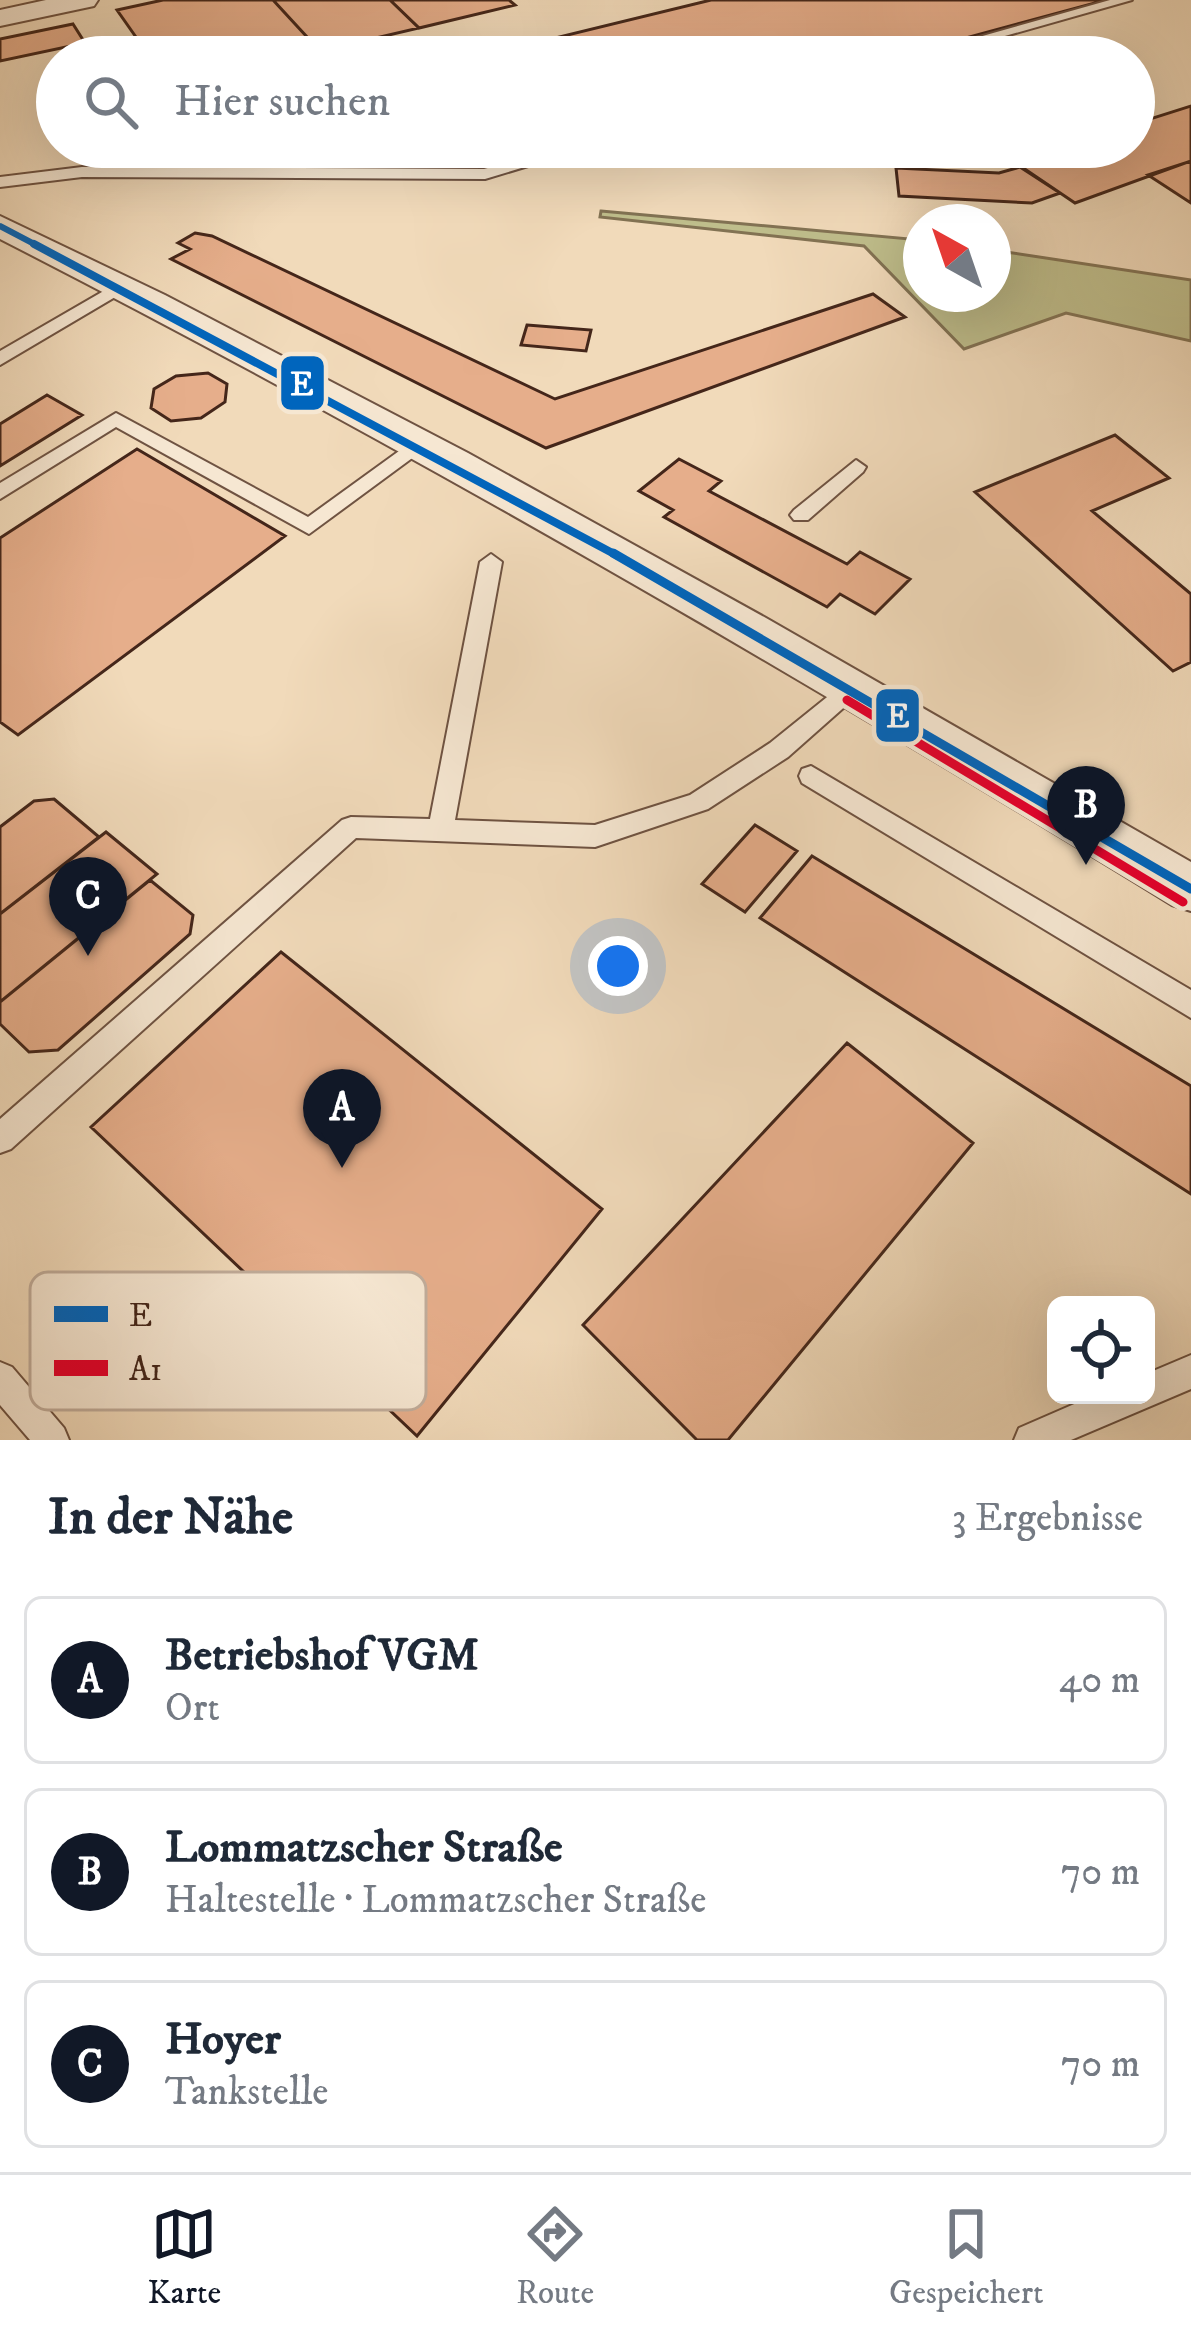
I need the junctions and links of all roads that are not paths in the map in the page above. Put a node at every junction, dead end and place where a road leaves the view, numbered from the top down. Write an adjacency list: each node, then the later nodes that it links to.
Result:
1 (84, 0): 3 (street)
2 (1125, 0): 4 (lane)
3 (0, 18)
4 (992, 36)
5 (506, 168): 6 (lane)
6 (0, 182)
7 (0, 226): 8 (street)
8 (121, 286): 9 (lane); 10 (street)
9 (0, 359)
10 (424, 442): 12 (lane); 15 (street)
11 (856, 467): 13 (lane)
12 (0, 492)
13 (801, 515)
14 (491, 562): 17 (lane)
15 (855, 687): 17 (lane); 18 (street)
16 (811, 776): 19 (lane)
17 (440, 833): 20 (lane)
18 (1191, 890)
19 (1191, 1005)
20 (0, 1139)
21 (1191, 1372): 23 (lane)
22 (0, 1379): 25 (lane)
23 (1155, 1386)
24 (1114, 1404): 26 (lane)
25 (52, 1440)
26 (1031, 1440)

